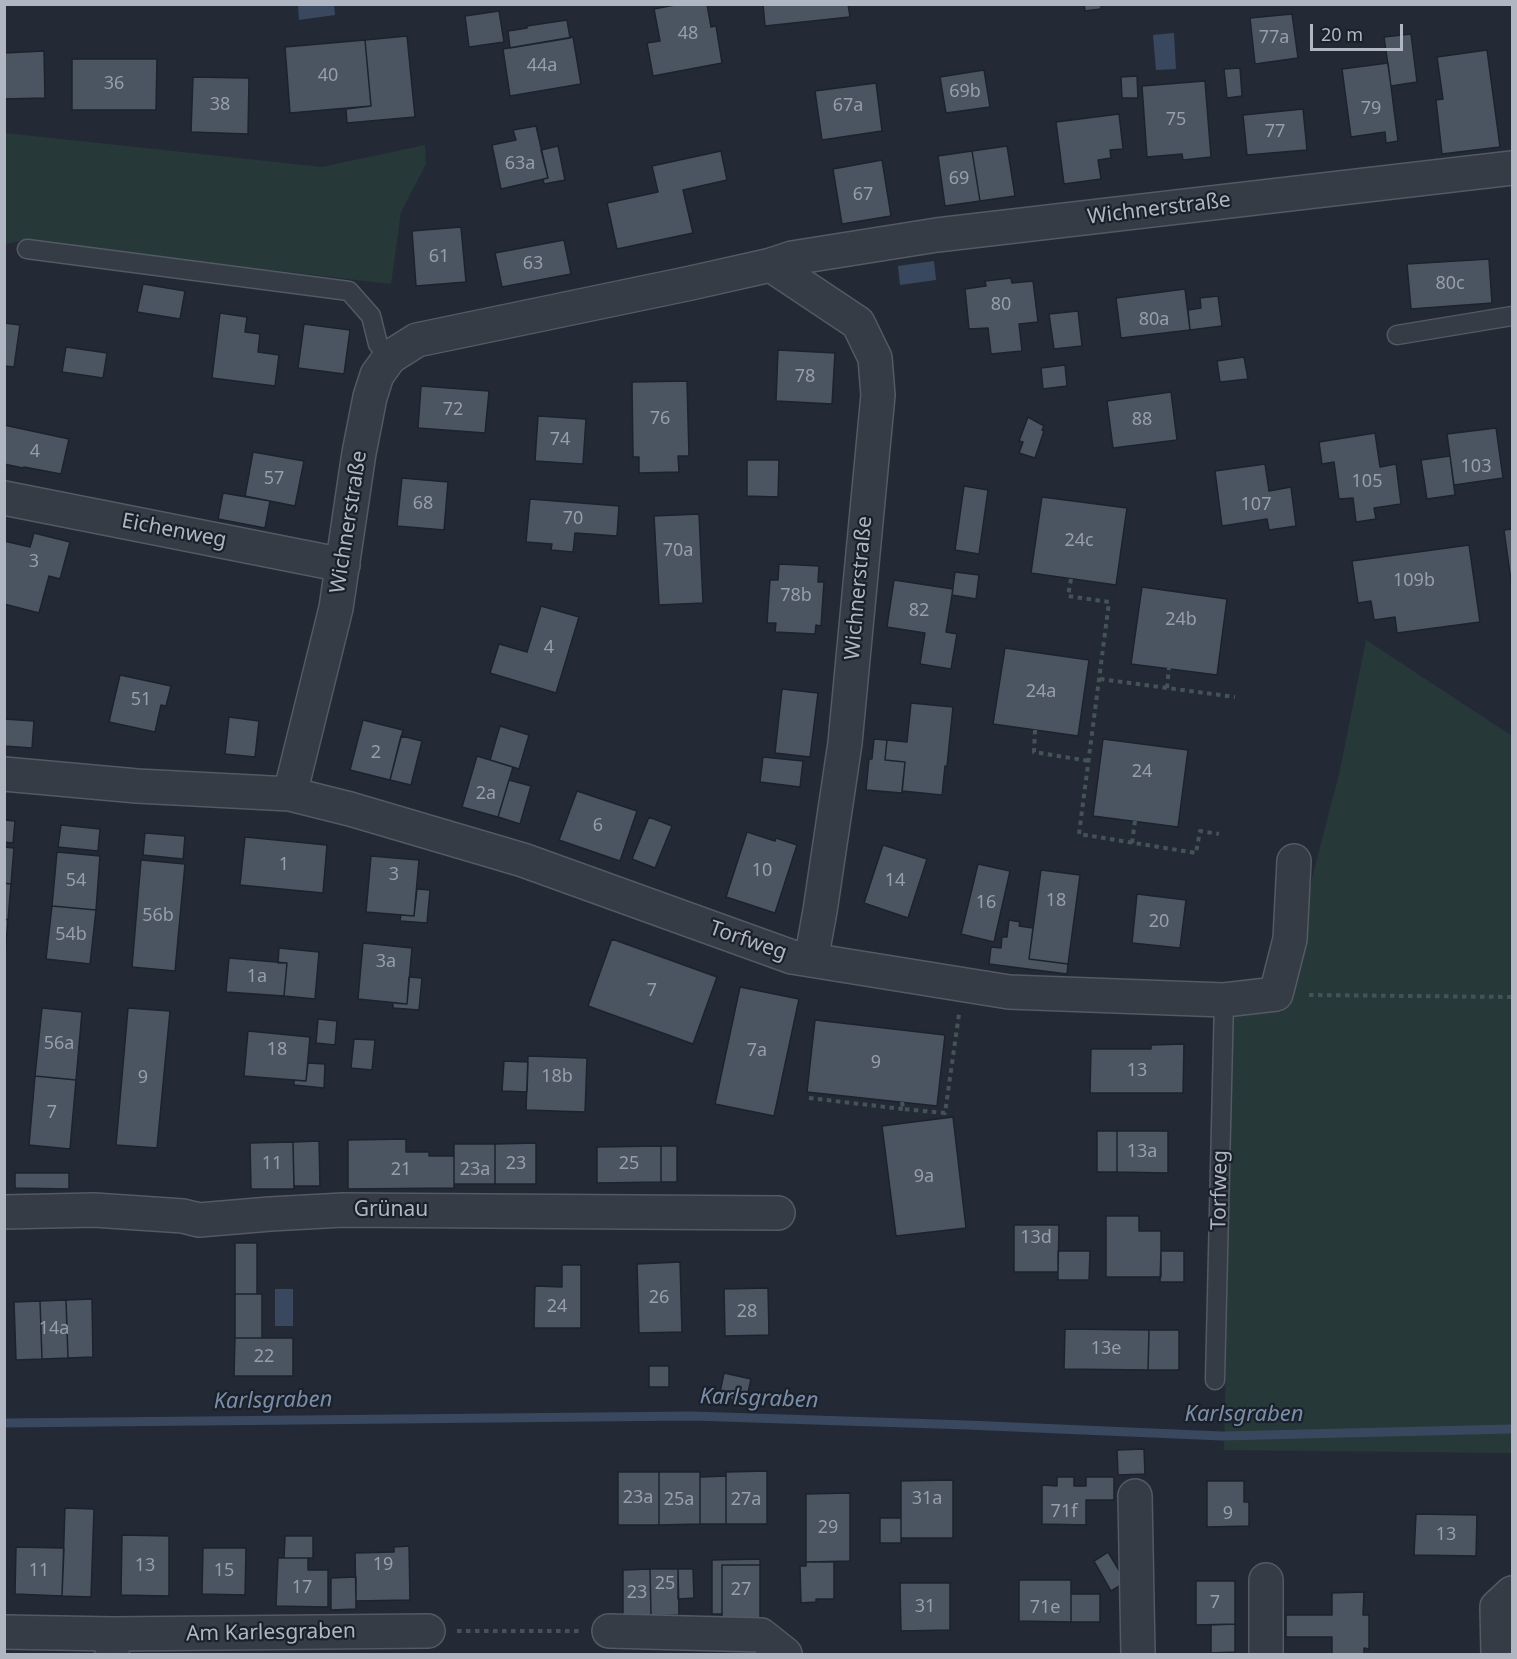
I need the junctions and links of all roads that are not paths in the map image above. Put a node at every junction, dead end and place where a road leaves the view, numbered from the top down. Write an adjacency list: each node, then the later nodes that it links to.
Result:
1 (1512, 168): 3 (street, Wichnerstraße)
2 (27, 249): 6 (lane)
3 (771, 264): 6 (street, Wichnerstraße); 12 (street, Wichnerstraße)
4 (1512, 316): 5 (lane)
5 (1397, 335)
6 (390, 357): 8 (street, Wichnerstraße)
7 (4, 498): 8 (street, Eichenweg)
8 (343, 565): 10 (street, Wichnerstraße)
9 (4, 774): 10 (street)
10 (290, 794): 12 (street, Torfweg)
11 (1294, 861): 13 (street, Torfweg)
12 (811, 960): 13 (street, Torfweg)
13 (1224, 1000): 16 (lane, Torfweg)
14 (4, 1212): 15 (street, Grünau)
15 (778, 1213)
16 (1215, 1380)
17 (1136, 1496): 25 (street)
18 (1266, 1580): 26 (street)
19 (1512, 1593): 27 (street)
20 (428, 1631): 23 (street, Am Karlesgraben)
21 (609, 1631): 24 (street)
22 (4, 1632): 23 (street, Am Karlesgraben)
23 (113, 1644)
24 (785, 1654)
25 (1138, 1654)
26 (1266, 1654)
27 (1497, 1654)

